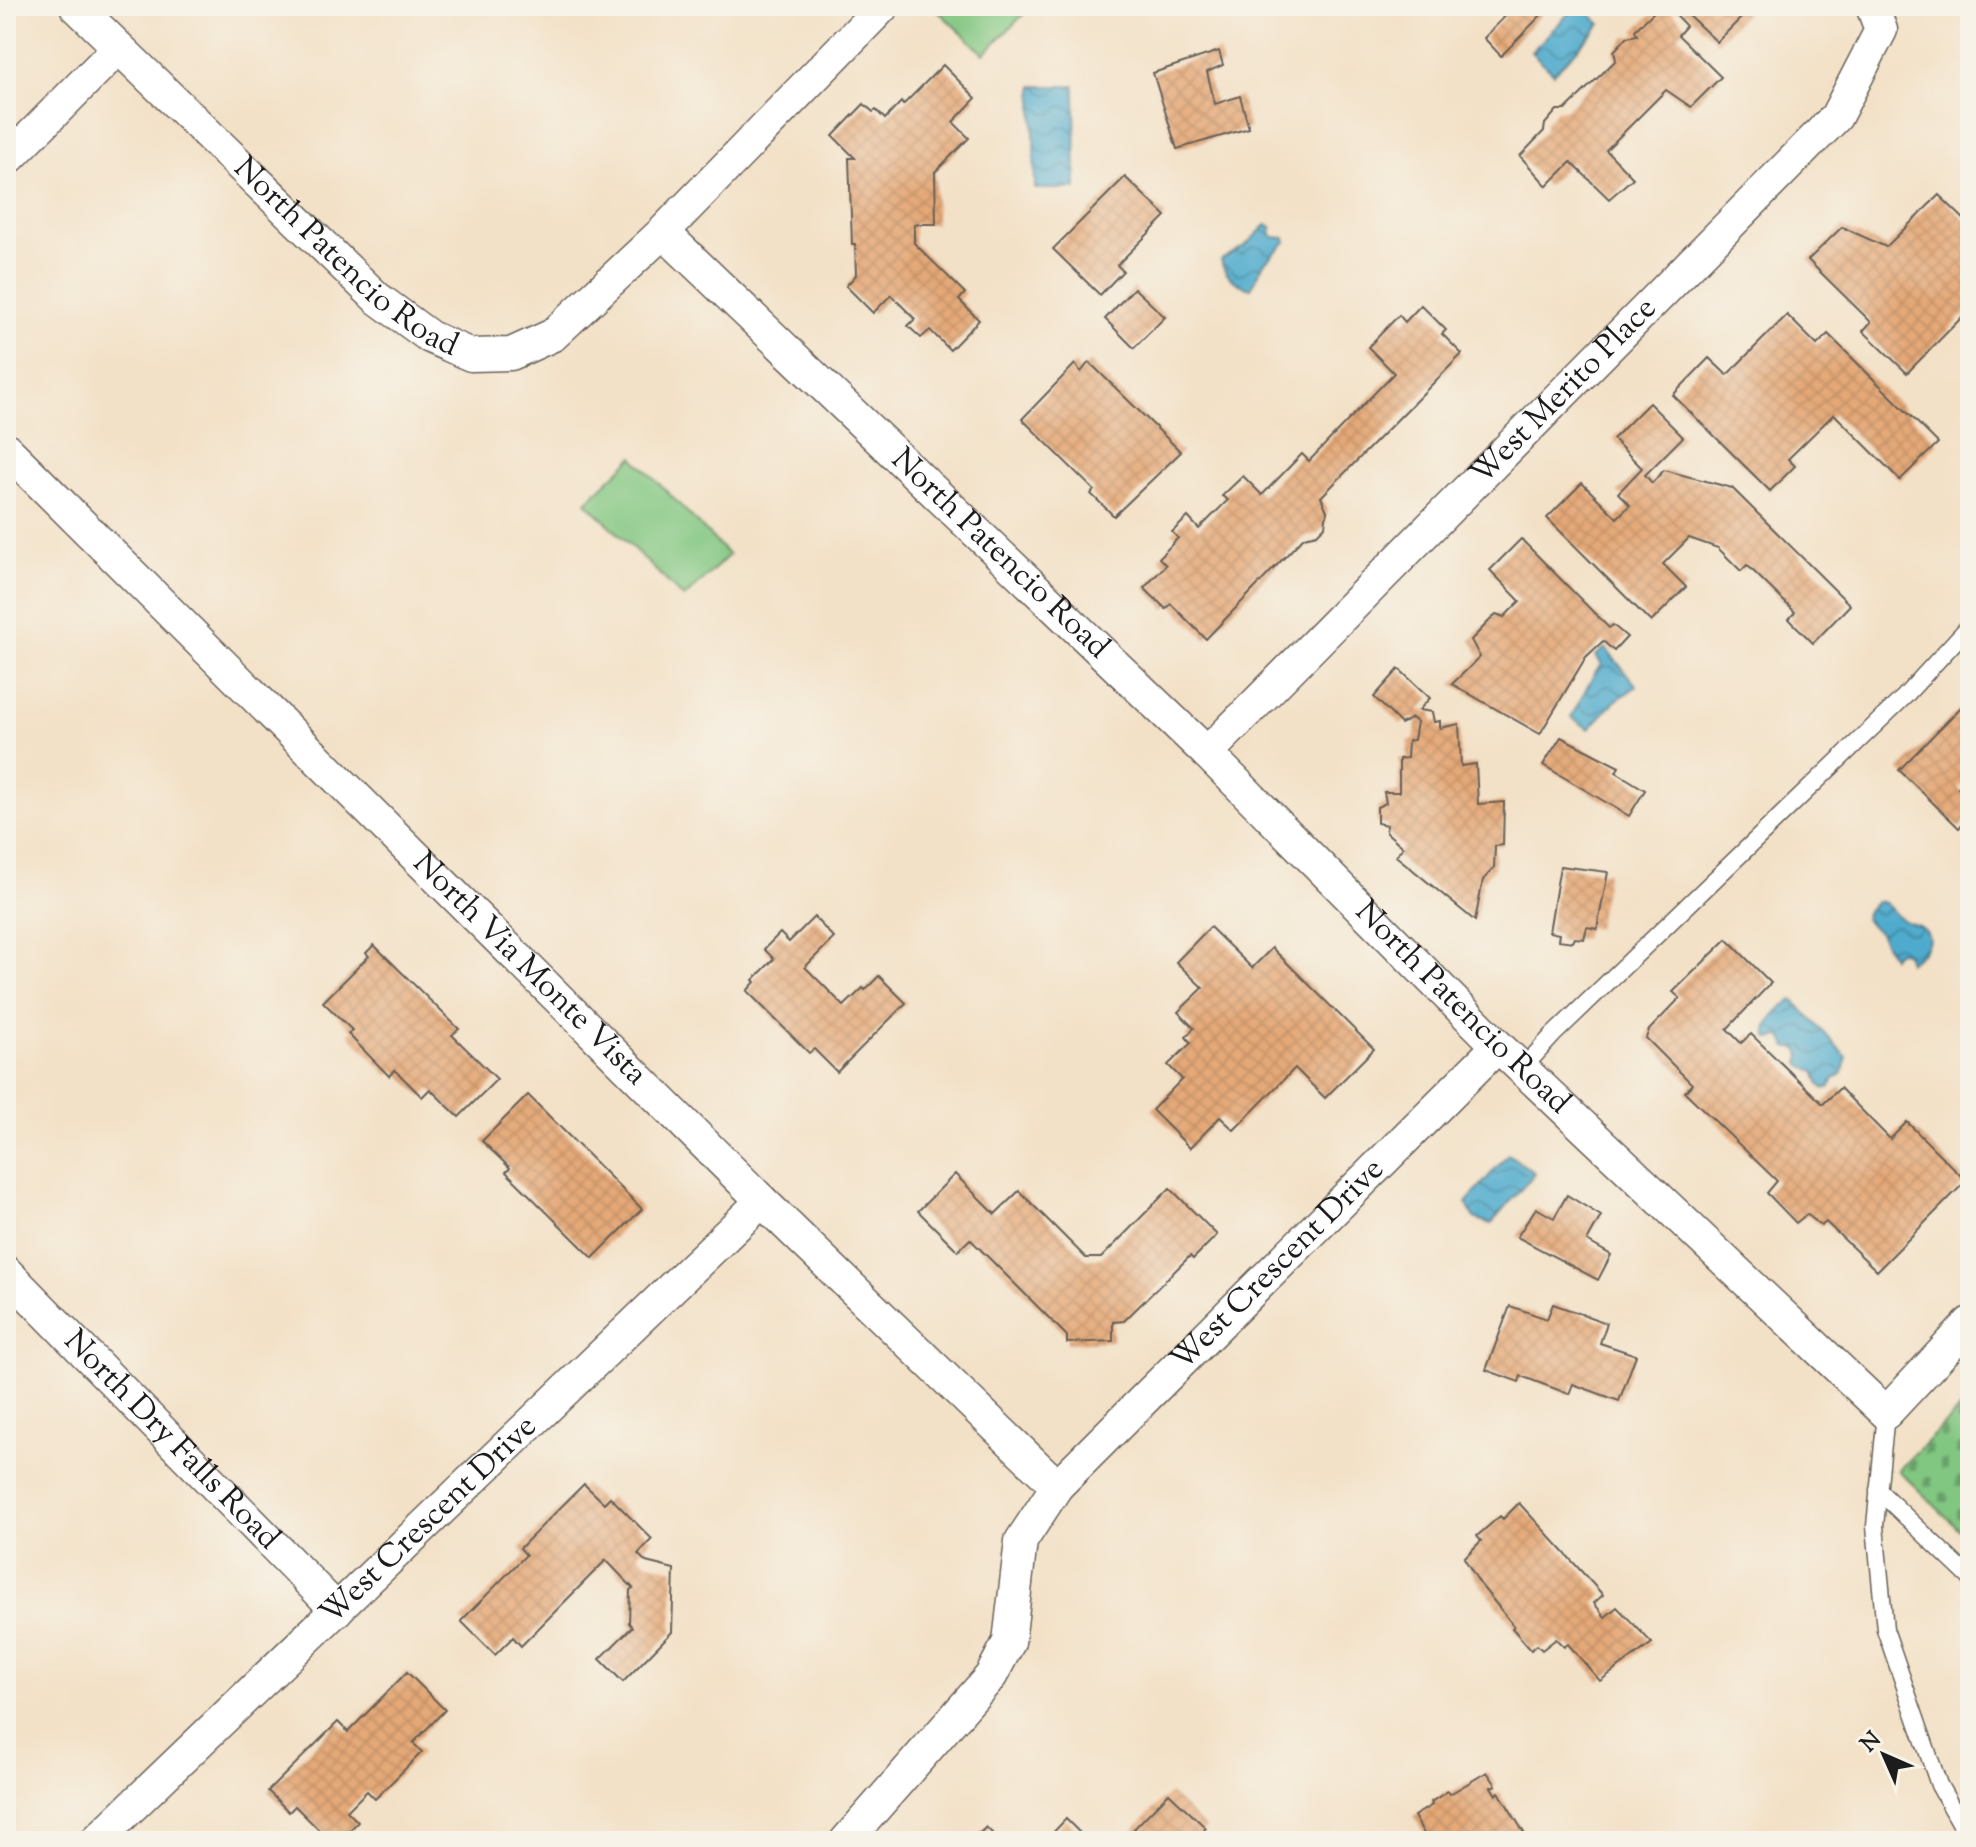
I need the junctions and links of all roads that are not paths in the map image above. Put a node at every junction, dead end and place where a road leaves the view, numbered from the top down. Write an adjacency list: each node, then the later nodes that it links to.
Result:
1 (76, 6): 4 (street, North Patencio Road)
2 (883, 6): 6 (street)
3 (1872, 6): 9 (street, West Merito Place)
4 (118, 48): 5 (street); 6 (street, North Patencio Road)
5 (6, 161)
6 (663, 232): 9 (street, North Patencio Road)
7 (6, 449): 12 (street, North Via Monte Vista)
8 (1970, 625): 11 (lane)
9 (1207, 753): 10 (street, North Patencio Road)
10 (1498, 1046): 11 (street, North Patencio Road); 16 (street, West Crescent Drive)
11 (1522, 1069): 15 (street, North Patencio Road)
12 (762, 1201): 16 (street, North Via Monte Vista); 19 (street, West Crescent Drive)
13 (6, 1272): 19 (street, North Dry Falls Road)
14 (1970, 1323): 15 (street)
15 (1886, 1413): 17 (lane)
16 (1057, 1486): 22 (street, West Crescent Drive)
17 (1878, 1490): 18 (lane); 20 (lane)
18 (1970, 1578)
19 (337, 1610): 21 (street, West Crescent Drive)
20 (1970, 1840)
21 (96, 1841)
22 (846, 1841)

